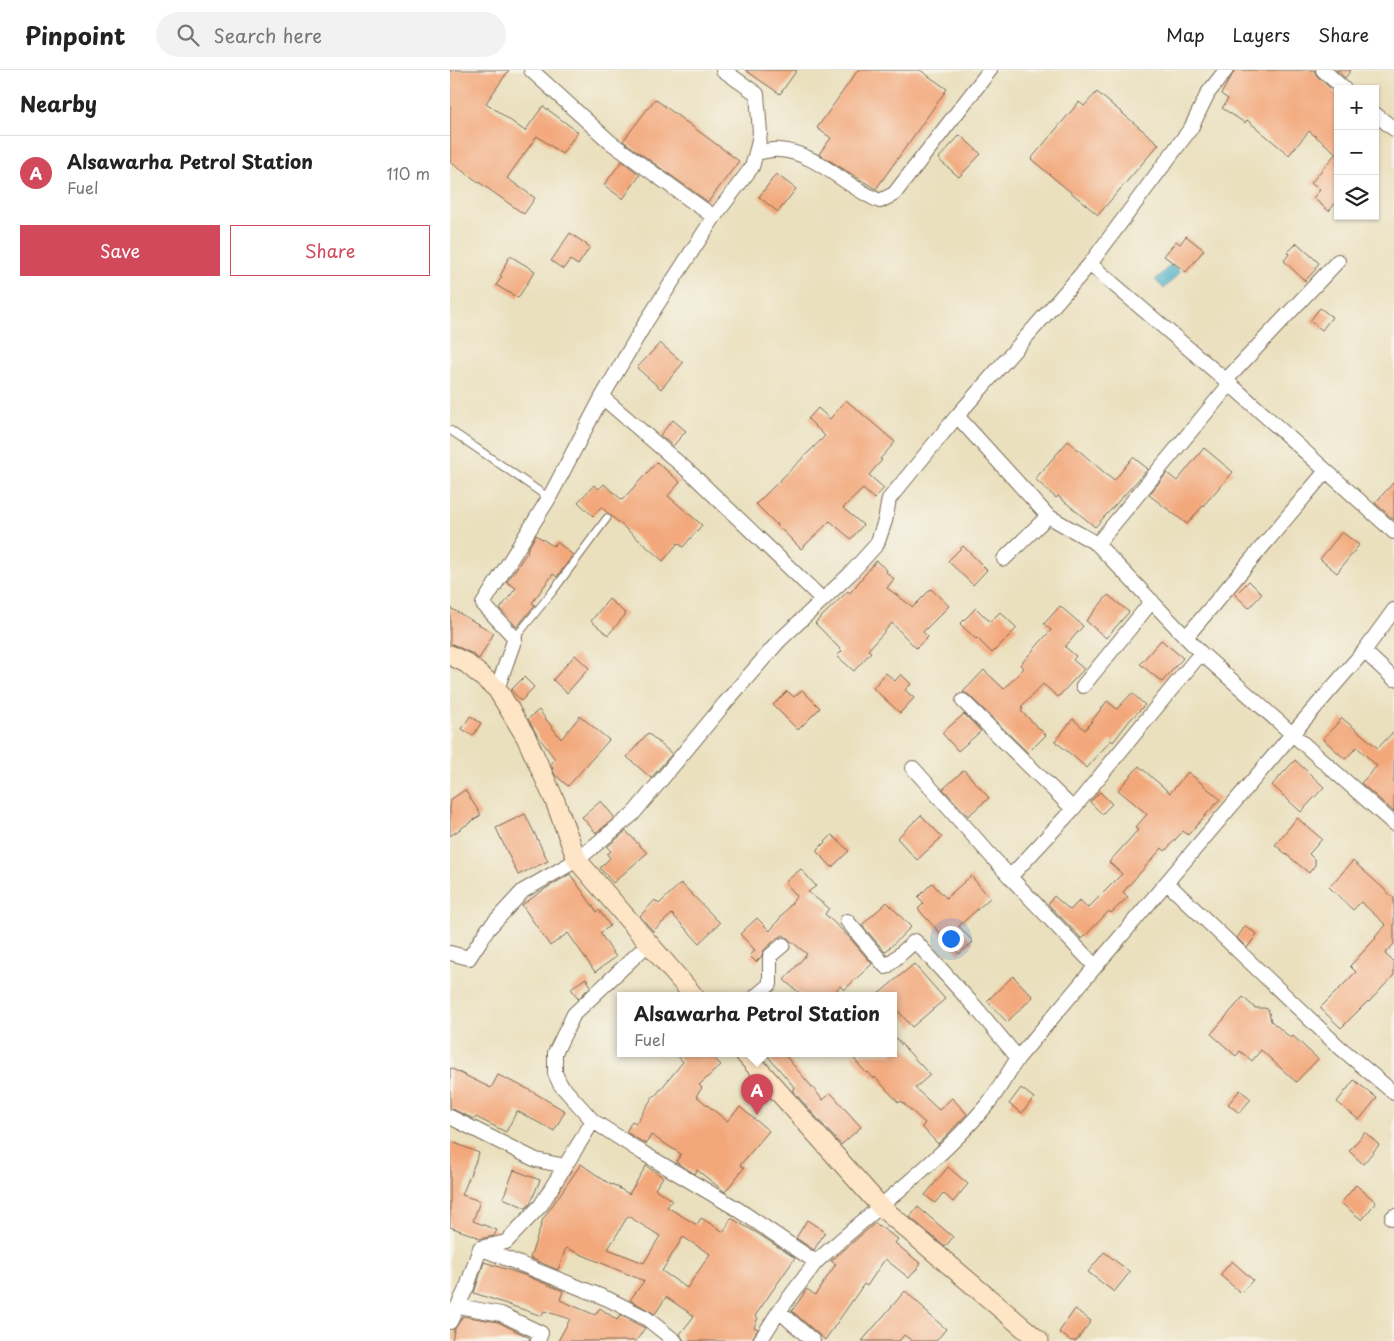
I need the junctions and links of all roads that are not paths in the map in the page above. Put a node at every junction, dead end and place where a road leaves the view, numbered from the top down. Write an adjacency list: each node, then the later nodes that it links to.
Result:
1 (531, 70): 10 (street)
2 (723, 70): 9 (street)
3 (990, 70): 9 (street)
4 (1226, 70): 12 (street)
5 (1323, 70): 6 (street)
6 (1340, 85)
7 (1379, 117): 8 (street)
8 (1394, 129)
9 (756, 154): 10 (street)
10 (714, 217): 14 (street)
11 (1338, 261): 13 (street)
12 (1090, 264): 13 (street); 15 (street)
13 (1228, 382): 17 (street); 22 (street)
14 (602, 397): 18 (street); 24 (street)
15 (957, 416): 19 (street); 24 (street)
16 (450, 430): 18 (lane)
17 (1326, 471): 21 (street); 27 (street)
18 (549, 498): 28 (street)
19 (1048, 516): 22 (street); 23 (street)
20 (607, 518): 28 (lane)
21 (1394, 532)
22 (1097, 544): 25 (street)
23 (1004, 560)
24 (823, 600): 40 (street)
25 (1152, 601): 27 (street); 33 (street)
26 (1394, 610): 29 (street)
27 (1187, 636): 31 (street)
28 (515, 638): 34 (street)
29 (1364, 651): 32 (street); 36 (street)
30 (450, 654): 34 (street)
31 (1201, 654): 36 (street); 38 (street)
32 (1394, 679)
33 (1083, 686)
34 (497, 689): 40 (street)
35 (963, 701): 38 (street)
36 (1293, 733): 39 (street); 42 (street)
37 (913, 768): 41 (street)
38 (1073, 809): 41 (street)
39 (1394, 824)
40 (577, 860): 44 (street); 46 (street)
41 (1010, 877): 47 (street)
42 (1167, 883): 47 (street); 52 (street)
43 (847, 921): 51 (street)
44 (648, 944): 48 (street); 54 (street)
45 (783, 945): 49 (street)
46 (450, 953)
47 (1095, 966): 51 (street)
48 (690, 992)
49 (761, 992)
50 (748, 1057): 56 (street)
51 (1018, 1058): 56 (street)
52 (1394, 1093)
53 (450, 1117): 55 (street)
54 (593, 1121): 55 (street); 58 (street)
55 (565, 1166): 57 (street)
56 (881, 1207): 58 (street); 66 (street)
57 (480, 1248): 59 (street); 63 (street)
58 (816, 1262): 60 (street)
59 (458, 1306): 61 (street); 62 (street)
60 (779, 1311): 64 (street); 65 (street)
61 (450, 1322)
62 (538, 1341)
63 (675, 1341)
64 (760, 1341)
65 (813, 1341)
66 (1040, 1341)

